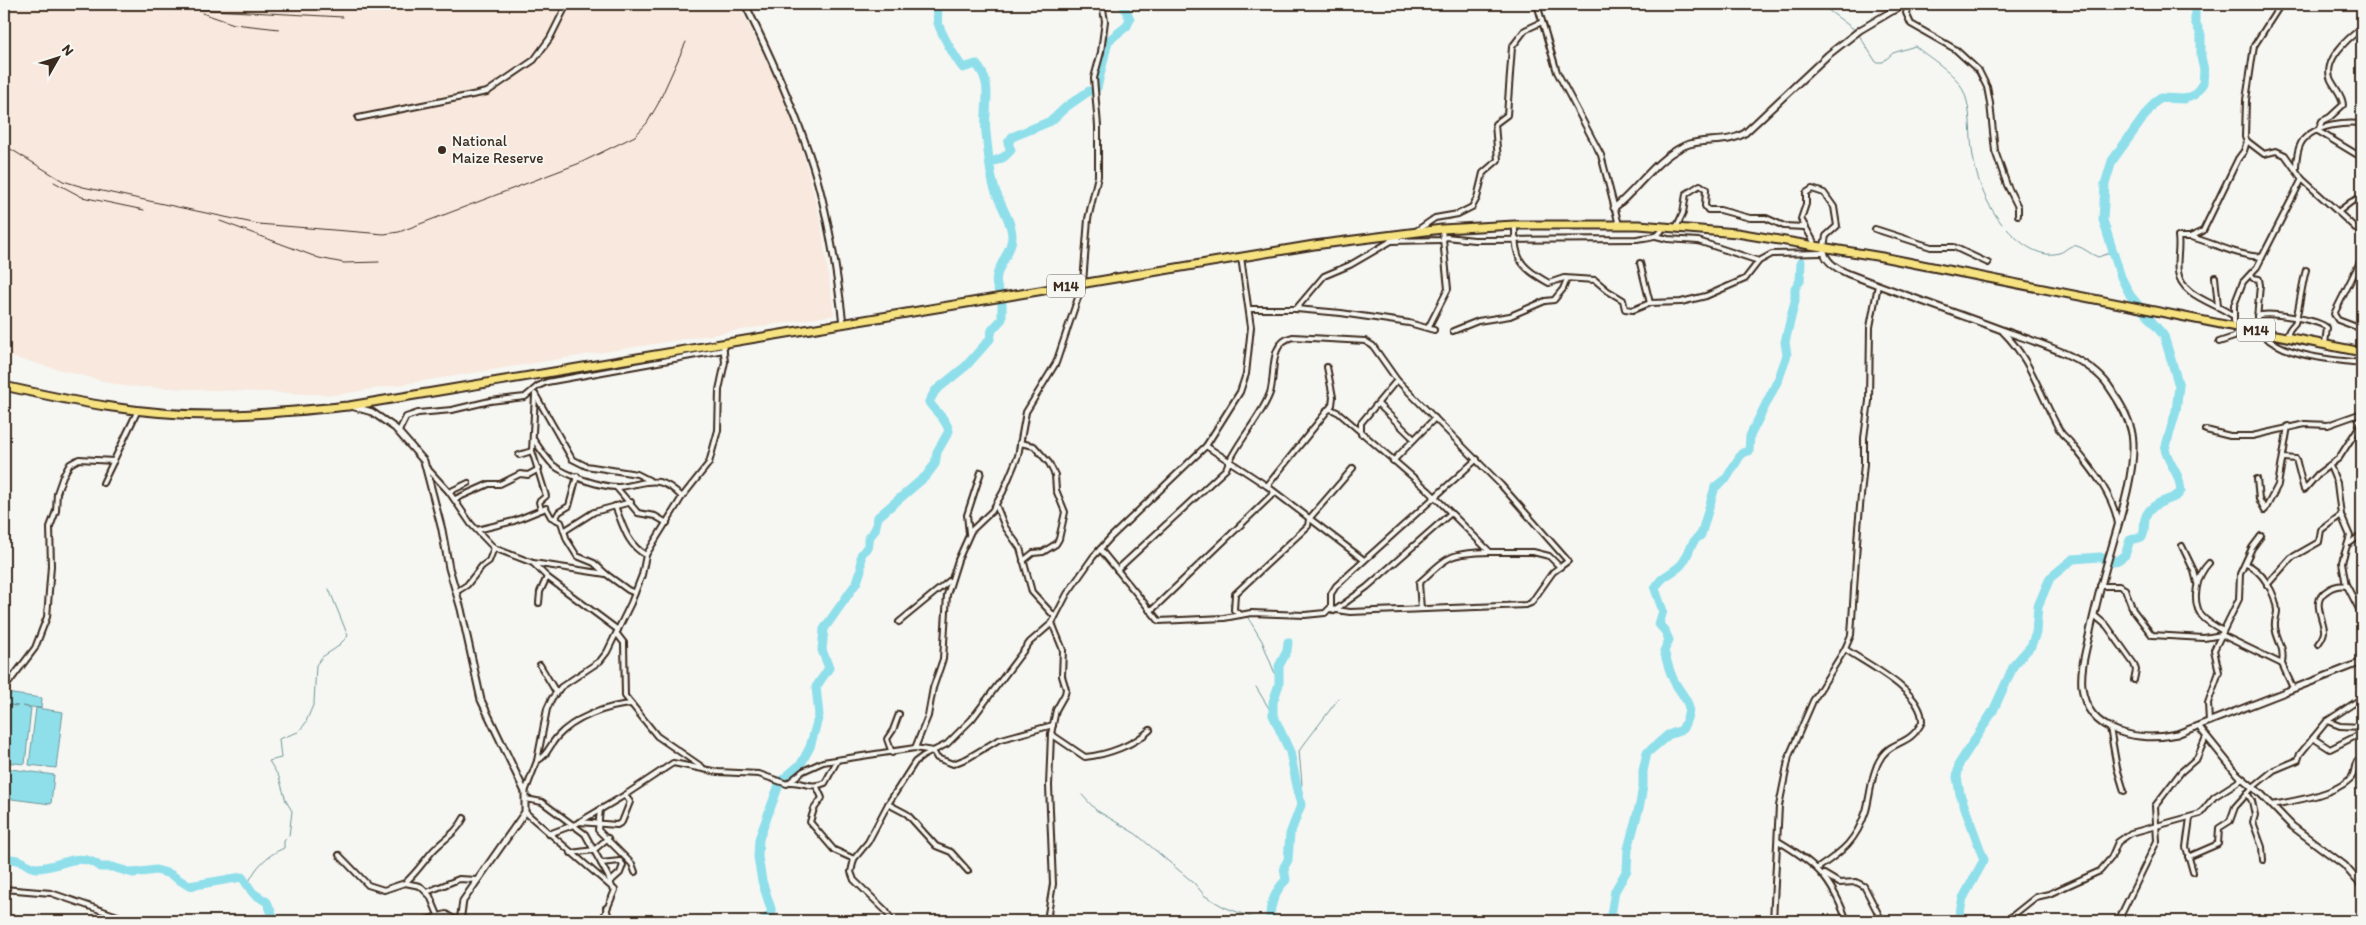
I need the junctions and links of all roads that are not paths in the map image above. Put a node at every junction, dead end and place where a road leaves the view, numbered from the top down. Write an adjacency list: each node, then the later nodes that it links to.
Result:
1 (567, 4): 10 (street)
2 (745, 4): 57 (street)
3 (1102, 4): 48 (street)
4 (1537, 4): 8 (street)
5 (1904, 4): 18 (street)
6 (1909, 4): 20 (street)
7 (2281, 4): 13 (street)
8 (1542, 22): 18 (street); 28 (street)
9 (2362, 28): 12 (street)
10 (358, 118)
11 (2362, 124): 12 (street)
12 (2318, 131): 14 (street); 15 (street)
13 (2247, 141): 15 (street); 32 (street)
14 (2362, 155)
15 (2296, 168): 16 (street)
16 (2302, 179): 19 (street); 39 (street)
17 (2362, 198): 19 (street)
18 (1614, 208): 22 (street)
19 (2338, 212): 30 (street)
20 (2018, 215)
21 (1515, 225): 22 (highway, M14); 26 (highway, M14); 34 (street)
22 (1619, 225): 23 (highway, M14)
23 (1663, 227): 25 (highway, M14); 31 (street)
24 (1804, 227): 25 (street); 36 (street); 37 (street)
25 (1676, 228): 36 (highway, M14)
26 (1442, 229): 28 (highway, M14); 33 (street)
27 (1875, 229): 43 (street)
28 (1414, 232): 29 (highway, M14)
29 (1404, 234): 35 (street); 38 (highway, M14)
30 (2362, 234)
31 (1656, 236): 34 (street); 41 (street)
32 (2190, 237): 39 (street); 51 (street)
33 (1442, 240): 34 (street); 35 (street); 59 (street)
34 (1515, 240): 47 (street)
35 (1390, 241): 53 (street)
36 (1815, 244): 37 (highway, M14)
37 (1823, 249): 41 (street); 49 (street); 58 (highway, M14)
38 (1242, 257): 48 (highway, M14); 52 (street)
39 (2262, 257): 45 (street)
40 (2362, 258): 60 (street)
41 (1759, 261): 50 (street)
42 (1640, 263): 50 (street)
43 (1988, 263)
44 (2306, 270): 56 (street)
45 (2251, 274): 54 (street); 55 (street)
46 (2215, 277): 51 (street)
47 (1567, 279): 50 (street); 64 (street)
48 (1083, 283): 57 (highway, M14); 94 (street)
49 (1878, 285): 62 (street); 170 (street)
50 (1650, 303)
51 (2218, 306): 54 (street)
52 (1249, 309): 53 (street); 95 (street)
53 (1296, 309): 59 (street)
54 (2232, 315): 58 (street)
55 (2257, 316): 56 (street); 63 (street)
56 (2296, 318): 65 (street); 67 (street)
57 (843, 324): 68 (highway, M14)
58 (2236, 326): 63 (highway, M14); 66 (street)
59 (1428, 328): 61 (street)
60 (2362, 329)
61 (1434, 330)
62 (2002, 330): 129 (street); 129 (street)
63 (2256, 330): 65 (highway, M14); 70 (street)
64 (1452, 331)
65 (2287, 336): 67 (highway, M14)
66 (2219, 342)
67 (2325, 344): 69 (highway, M14)
68 (723, 347): 72 (highway, M14); 75 (street); 118 (street)
69 (2362, 352)
70 (2362, 363)
71 (1327, 367): 77 (street)
72 (542, 374): 75 (street); 79 (highway, M14)
73 (1397, 380): 78 (street); 84 (street); 100 (street)
74 (4, 386): 80 (highway, M14)
75 (538, 386): 76 (street); 90 (street)
76 (535, 394): 93 (street); 110 (street)
77 (1332, 398): 81 (street); 82 (street)
78 (1378, 404): 87 (street); 92 (street)
79 (349, 406): 80 (highway, M14); 90 (street)
80 (138, 410): 102 (street)
81 (1327, 410): 82 (street); 113 (street)
82 (1338, 413): 85 (street)
83 (2362, 413): 88 (street)
84 (1435, 418): 92 (street); 99 (street)
85 (1348, 422): 87 (street); 91 (street)
86 (2362, 422): 103 (street)
87 (1361, 423): 91 (street)
88 (2288, 426): 89 (street); 98 (street)
89 (2206, 430)
90 (399, 431): 105 (street)
91 (1361, 434): 101 (street)
92 (1414, 439): 101 (street)
93 (534, 440): 96 (street); 108 (street)
94 (1020, 443): 121 (street); 142 (street)
95 (1206, 446): 100 (street); 138 (street)
96 (532, 451): 97 (street); 106 (street)
97 (519, 455)
98 (2284, 458): 103 (street); 109 (street)
99 (1477, 459): 117 (street); 146 (street)
100 (1228, 460): 113 (street); 147 (street)
101 (1393, 460): 117 (street)
102 (114, 461): 111 (street); 176 (street)
103 (2330, 466): 125 (street)
104 (1353, 468): 126 (street)
105 (428, 469): 115 (street); 155 (street)
106 (539, 469): 119 (street); 123 (street)
107 (981, 472): 133 (street)
108 (577, 476): 114 (street); 127 (street)
109 (2257, 479)
110 (649, 480): 114 (street); 118 (street)
111 (103, 483)
112 (468, 483): 115 (street)
113 (1266, 486): 116 (street)
114 (616, 487): 120 (street)
115 (449, 492): 119 (street)
116 (1274, 493): 126 (street); 159 (street)
117 (1435, 496): 124 (street); 141 (street)
118 (682, 497): 128 (street)
119 (455, 500): 130 (street)
120 (631, 502): 122 (street); 128 (street)
121 (996, 505): 133 (street); 142 (street)
122 (616, 506): 131 (street); 140 (street)
123 (541, 510): 127 (street); 130 (street)
124 (1451, 513): 139 (street); 160 (street)
125 (2341, 515): 135 (street); 151 (street)
126 (1309, 518): 141 (street); 161 (street)
127 (555, 519): 131 (street)
128 (667, 523): 140 (street)
129 (2118, 526): 152 (street)
130 (477, 530): 137 (street)
131 (564, 530): 148 (street)
132 (2362, 534): 135 (street)
133 (969, 535): 150 (street)
134 (2261, 536): 145 (street)
135 (2348, 544): 153 (street)
136 (2182, 546): 154 (street)
137 (494, 548): 143 (street); 155 (street)
138 (1100, 549): 147 (street); 164 (street)
139 (1490, 552): 146 (street); 158 (street)
140 (646, 555): 156 (street)
141 (1364, 560): 160 (street)
142 (1023, 561): 164 (street)
143 (533, 563): 148 (street); 149 (street)
144 (2209, 563): 154 (street)
145 (2246, 564): 151 (street); 168 (street)
146 (1560, 567): 158 (street)
147 (1116, 570): 159 (street)
148 (606, 574): 156 (street)
149 (547, 577): 157 (street); 167 (street)
150 (951, 580): 165 (street); 192 (street)
151 (2267, 585): 172 (street)
152 (2100, 586): 162 (street); 168 (street)
153 (2346, 586): 163 (street); 169 (street)
154 (2197, 588): 168 (street)
155 (456, 592): 204 (street)
156 (635, 592): 167 (street)
157 (539, 603)
158 (1421, 609): 160 (street)
159 (1149, 610): 161 (street)
160 (1332, 610): 161 (street)
161 (1240, 615)
162 (2094, 615): 174 (street); 186 (street)
163 (2362, 615)
164 (1055, 617): 166 (street)
165 (898, 622)
166 (1052, 624): 183 (street); 193 (street)
167 (617, 632): 177 (street); 179 (street)
168 (2222, 633): 172 (street); 182 (street)
169 (2318, 644)
170 (1845, 649): 220 (street); 230 (street)
171 (2362, 662): 175 (street)
172 (2282, 664): 175 (street)
173 (540, 666): 177 (street)
174 (2134, 680)
175 (2293, 688): 182 (street)
176 (4, 689)
177 (556, 692): 196 (street)
178 (2362, 698): 181 (street)
179 (631, 704): 196 (street); 198 (street)
180 (899, 714): 194 (street)
181 (2327, 721): 185 (street); 191 (street)
182 (2209, 722): 184 (street)
183 (1053, 725): 189 (street); 193 (street)
184 (2199, 727): 186 (street); 190 (street)
185 (2362, 727)
186 (2110, 728): 203 (street)
187 (1150, 730): 189 (street)
188 (2362, 733): 191 (street)
189 (1051, 734): 254 (street)
190 (2206, 737): 199 (street); 217 (street)
191 (2313, 738): 202 (street)
192 (916, 748): 193 (street); 194 (street)
193 (933, 751): 208 (street)
194 (892, 753): 197 (street)
195 (2362, 759): 209 (street)
196 (537, 761): 204 (street)
197 (837, 761): 200 (street); 201 (street)
198 (704, 768): 200 (street); 206 (street)
199 (2242, 779): 202 (street); 213 (street)
200 (791, 782): 201 (street)
201 (817, 787): 226 (street)
202 (2253, 787): 205 (street); 209 (street)
203 (2124, 791)
204 (525, 792): 207 (street)
205 (2247, 793): 225 (street); 227 (street)
206 (625, 795): 210 (street); 215 (street)
207 (526, 799): 211 (street); 216 (street)
208 (888, 804): 226 (street); 231 (street)
209 (2272, 805): 237 (street)
210 (600, 809): 214 (street); 215 (street)
211 (525, 812): 218 (street); 236 (street)
212 (464, 818): 238 (street)
213 (2190, 818): 217 (street); 225 (street)
214 (579, 822): 215 (street); 216 (street)
215 (598, 824): 219 (street)
216 (572, 825): 218 (street); 221 (street)
217 (2156, 825): 258 (street); 259 (street)
218 (549, 834): 222 (street)
219 (608, 838): 221 (street); 224 (street)
220 (1778, 840): 230 (street); 255 (street)
221 (594, 850): 222 (street); 229 (street)
222 (571, 853): 235 (street)
223 (339, 855): 238 (street)
224 (625, 856): 228 (street); 232 (street)
225 (2188, 857): 234 (street)
226 (854, 860): 253 (street)
227 (2263, 860)
228 (622, 862): 229 (street); 239 (street)
229 (602, 864): 235 (street); 239 (street)
230 (1818, 868): 233 (street)
231 (968, 871)
232 (635, 872)
233 (1822, 872): 256 (street); 257 (street)
234 (2193, 872)
235 (596, 875): 241 (street)
236 (477, 880): 243 (street); 250 (street)
237 (2360, 880): 240 (street)
238 (405, 882): 243 (street)
239 (610, 882): 241 (street)
240 (2362, 886)
241 (612, 888): 244 (street)
242 (4, 889): 246 (street)
243 (428, 892): 245 (street)
244 (606, 908): 251 (street); 252 (street)
245 (438, 915): 249 (street); 250 (street)
246 (132, 921)
247 (384, 921): 248 (street)
248 (401, 921)
249 (422, 921)
250 (458, 921)
251 (602, 921)
252 (610, 921)
253 (892, 921)
254 (1052, 921)
255 (1773, 921)
256 (1847, 921)
257 (1882, 921)
258 (2006, 921)
259 (2118, 921)

